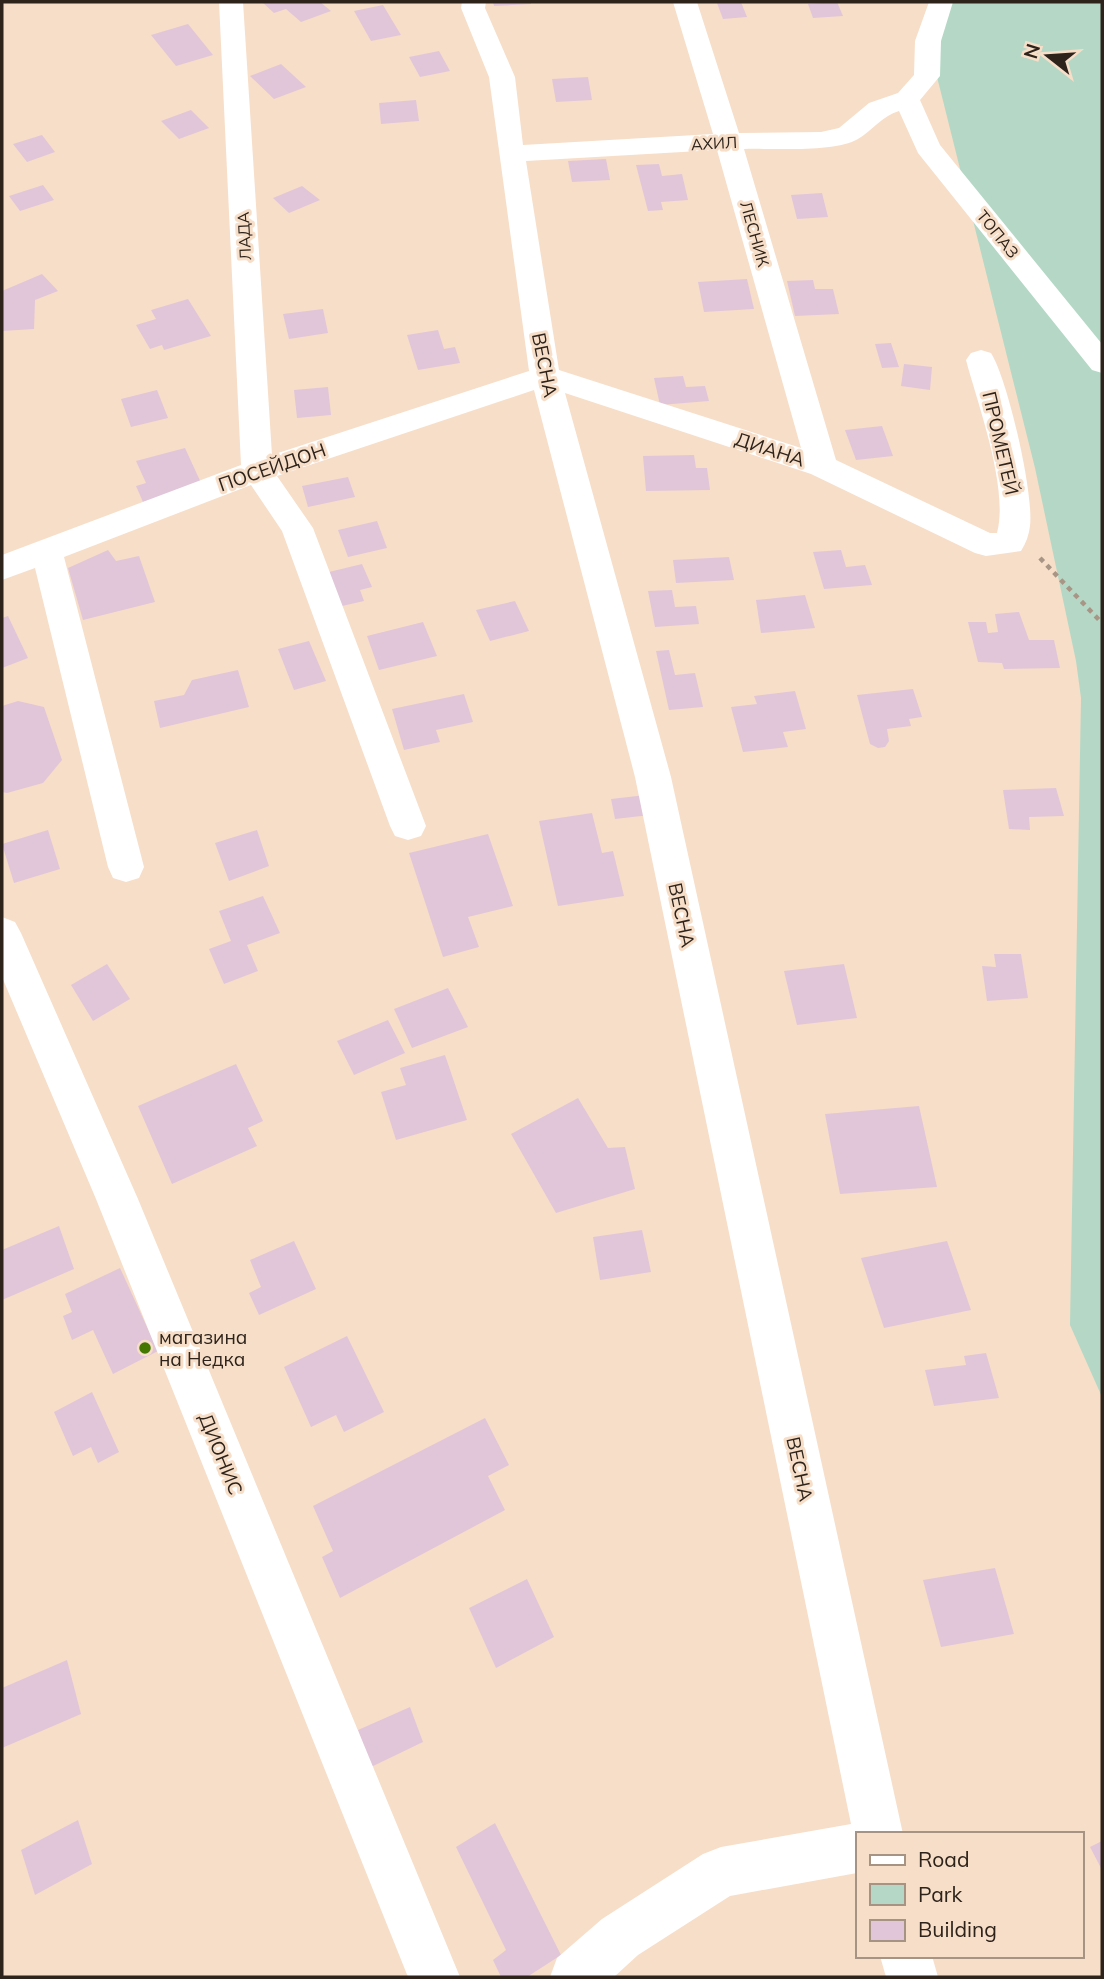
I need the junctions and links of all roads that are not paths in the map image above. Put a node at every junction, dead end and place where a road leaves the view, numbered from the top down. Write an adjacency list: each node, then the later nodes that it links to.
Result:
1 (231, 2): 12 (street, ЛАДА)
2 (474, 2): 7 (street, ВЕСНА)
3 (685, 2): 6 (street, ЛЕСНИК)
4 (941, 2): 5 (street)
5 (906, 99): 6 (street, АХИЛ); 9 (street, ТОПАЗ)
6 (729, 141): 7 (street, АХИЛ); 11 (street, ЛЕСНИК)
7 (511, 154): 10 (street, ВЕСНА)
8 (981, 360): 13 (street, ПРОМЕТЕЙ)
9 (1102, 363)
10 (545, 376): 11 (street, ДИАНА); 12 (street, ПОСЕЙДОН); 19 (street, ВЕСНА)
11 (822, 467): 13 (street, ДИАНА)
12 (257, 471): 14 (street, ПОСЕЙДОН); 16 (street)
13 (986, 545)
14 (47, 552): 15 (street, ПОСЕЙДОН); 17 (street)
15 (2, 568)
16 (408, 826)
17 (125, 867)
18 (2, 933): 22 (street, ДИОНИС)
19 (878, 1832)
20 (856, 1848): 23 (street)
21 (907, 1958): 24 (street)
22 (434, 1977)
23 (576, 1977)
24 (912, 1977)

